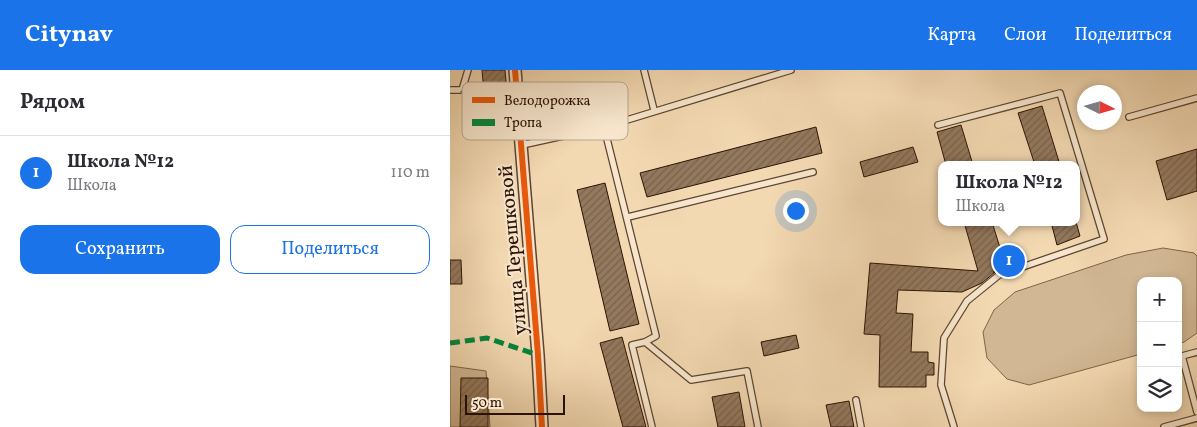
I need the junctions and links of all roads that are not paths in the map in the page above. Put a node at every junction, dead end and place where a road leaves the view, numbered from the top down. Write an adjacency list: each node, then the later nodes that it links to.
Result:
1 (468, 70): 4 (lane)
2 (644, 70): 6 (lane)
3 (791, 70): 6 (lane)
4 (464, 82)
5 (1197, 98): 7 (lane)
6 (654, 110): 8 (lane)
7 (1130, 116)
8 (628, 119)
9 (938, 125): 26 (lane)
10 (521, 140): 13 (street, улица Терешковой)
11 (545, 140): 13 (lane)
12 (607, 140): 15 (lane)
13 (522, 145): 22 (street, улица Терешковой)
14 (814, 172): 15 (lane)
15 (628, 217): 16 (lane)
16 (645, 342): 23 (lane); 24 (lane)
17 (1197, 352): 19 (lane)
18 (856, 400): 25 (lane)
19 (1197, 412)
20 (1197, 418): 21 (lane)
21 (1175, 425): 27 (lane)
22 (542, 427)
23 (652, 427)
24 (758, 427)
25 (861, 427)
26 (954, 427)
27 (1164, 427)

